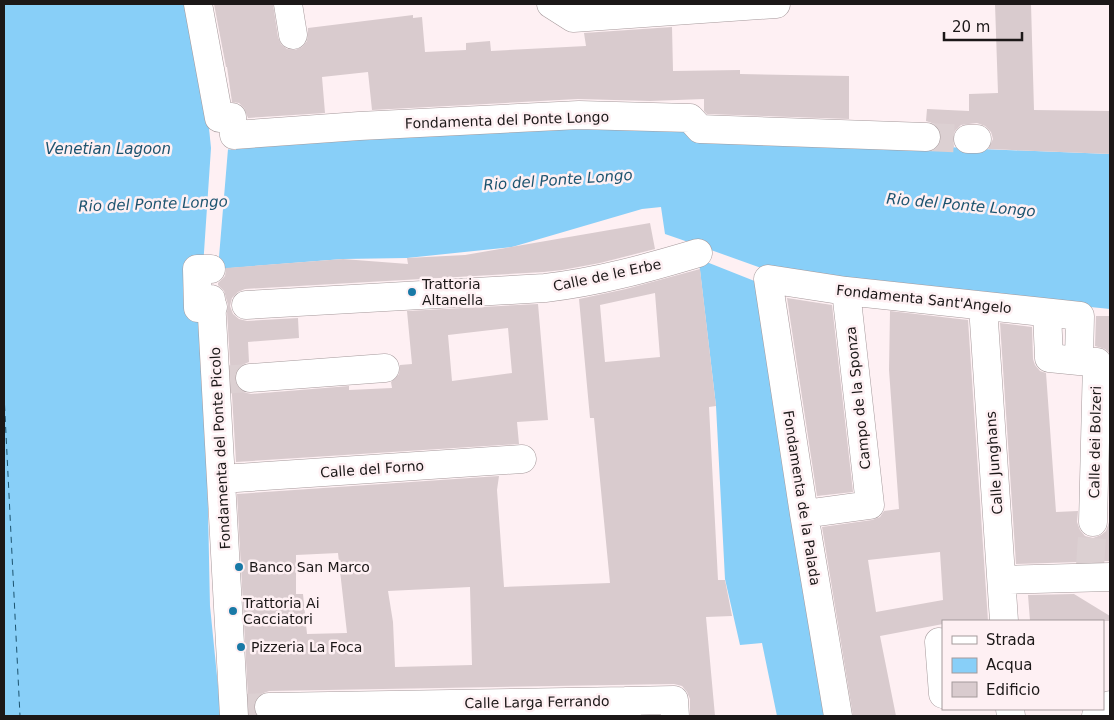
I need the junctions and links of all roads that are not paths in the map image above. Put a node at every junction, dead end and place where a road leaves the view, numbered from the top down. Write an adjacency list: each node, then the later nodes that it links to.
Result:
1 (198, 4): 6 (street, Fondamenta del Ponte Longo)
2 (288, 4): 5 (street)
3 (776, 4): 4 (street)
4 (565, 8)
5 (293, 35)
6 (926, 137)
7 (698, 253): 11 (street, Calle de le Erbe)
8 (211, 269): 19 (street, Fondamenta del Ponte Picolo)
9 (768, 280): 10 (street, Fondamenta Sant'Angelo); 21 (street, Fondamenta de la Palada)
10 (846, 291): 12 (street, Fondamenta Sant'Angelo); 21 (street, Campo de la Sponza)
11 (246, 305)
12 (983, 306): 13 (street, Fondamenta Sant'Angelo); 23 (street, Calle Junghans)
13 (1047, 312): 14 (street, Fondamenta Sant'Angelo); 15 (street)
14 (1080, 316): 15 (street, Calle dei Bolzeri)
15 (1095, 362): 20 (street, Calle dei Bolzeri)
16 (385, 368): 17 (street)
17 (250, 378)
18 (522, 459): 19 (street, Calle del Forno)
19 (221, 479): 29 (street, Fondamenta del Ponte Picolo)
20 (1090, 510)
21 (804, 514): 31 (street, Fondamenta de la Palada)
22 (1097, 574): 23 (street)
23 (1002, 580): 24 (street, Calle Junghans)
24 (1004, 620)
25 (939, 642): 26 (street)
26 (942, 681)
27 (269, 707): 28 (street, Calle Larga Ferrando)
28 (626, 708): 30 (street, Calle Larga Ferrando)
29 (236, 711)
30 (674, 716)
31 (838, 716)

